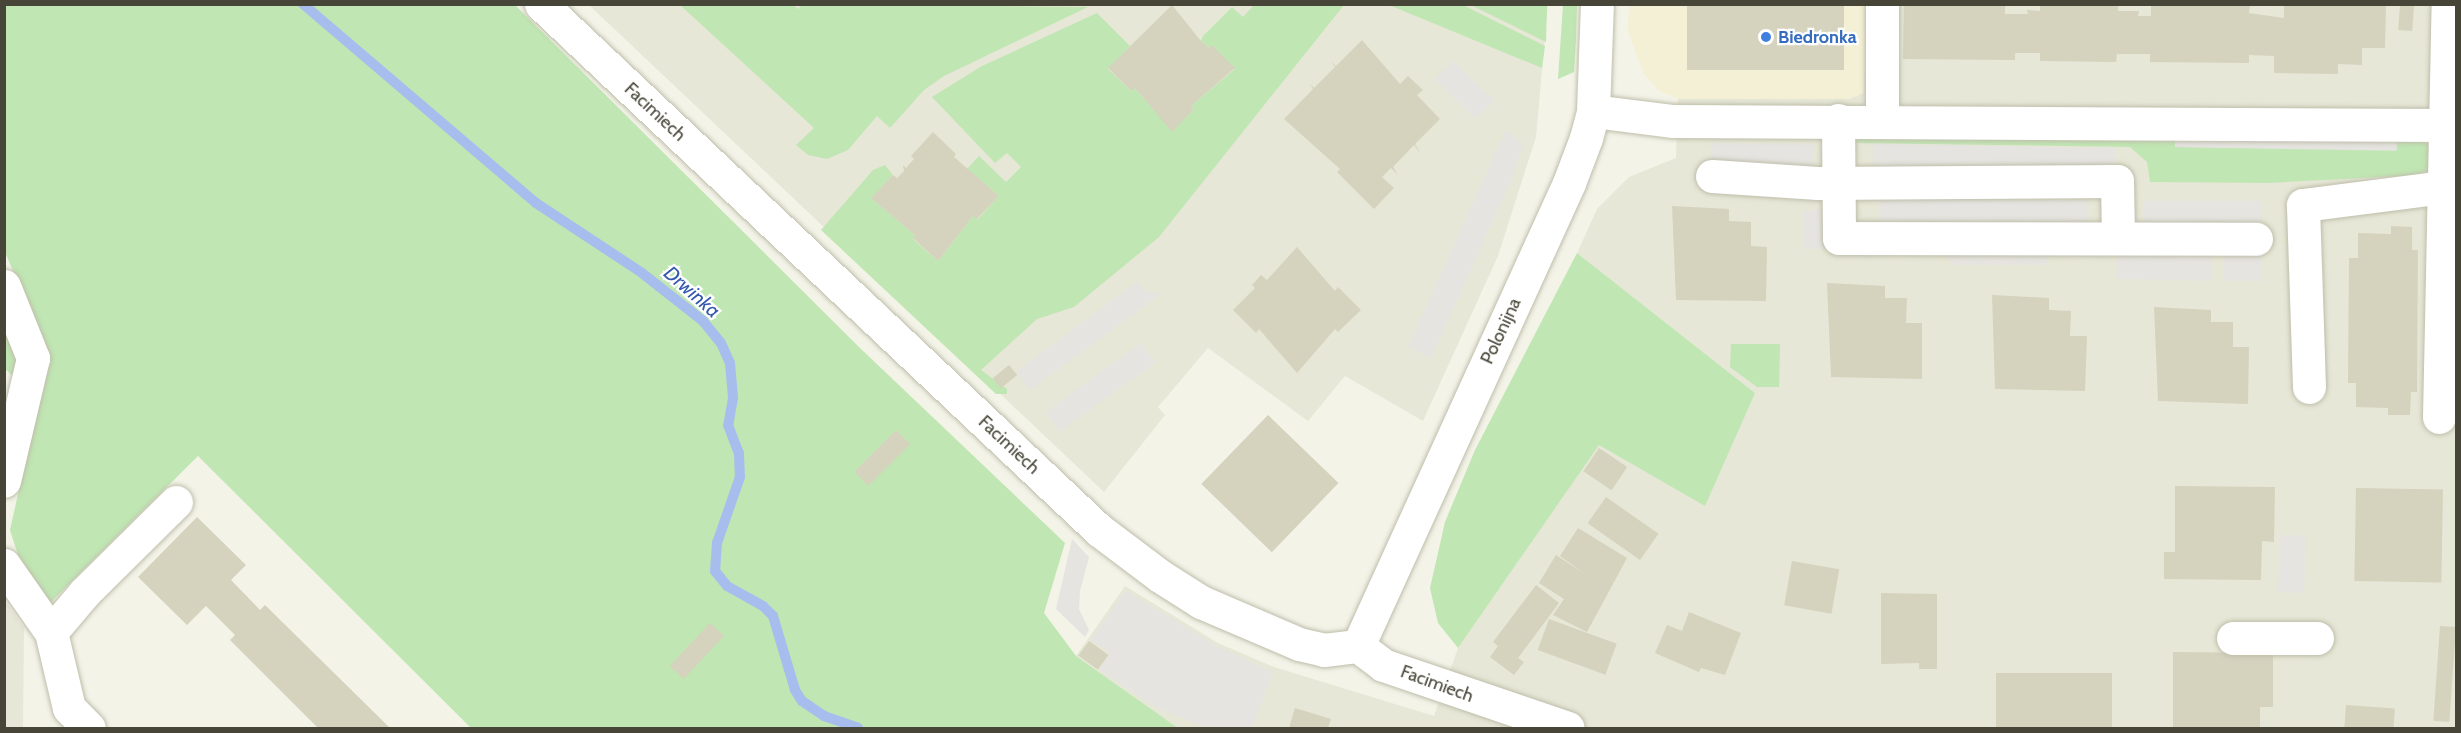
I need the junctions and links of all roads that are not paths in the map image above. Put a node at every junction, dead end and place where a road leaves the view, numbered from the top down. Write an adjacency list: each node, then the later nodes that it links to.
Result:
1 (541, 4): 23 (street, Facimiech)
2 (1597, 4): 5 (street, Polonijna)
3 (1882, 4): 6 (street)
4 (2448, 4): 8 (street)
5 (1593, 111): 7 (street); 23 (street, Polonijna)
6 (1882, 119): 7 (street); 8 (street)
7 (1838, 120): 10 (street)
8 (2445, 125): 11 (street)
9 (1712, 177): 10 (street)
10 (1838, 183): 12 (street); 12 (street)
11 (2444, 187): 13 (street); 16 (street)
12 (2118, 238): 13 (street)
13 (2304, 240): 15 (street)
14 (4, 286): 17 (street)
15 (2309, 387)
16 (2439, 417)
17 (4, 481)
18 (176, 502): 20 (street)
19 (4, 565): 20 (street)
20 (51, 633): 24 (street)
21 (2233, 638): 22 (street)
22 (2317, 638)
23 (1358, 646): 25 (street, Facimiech)
24 (70, 722)
25 (1568, 729)

